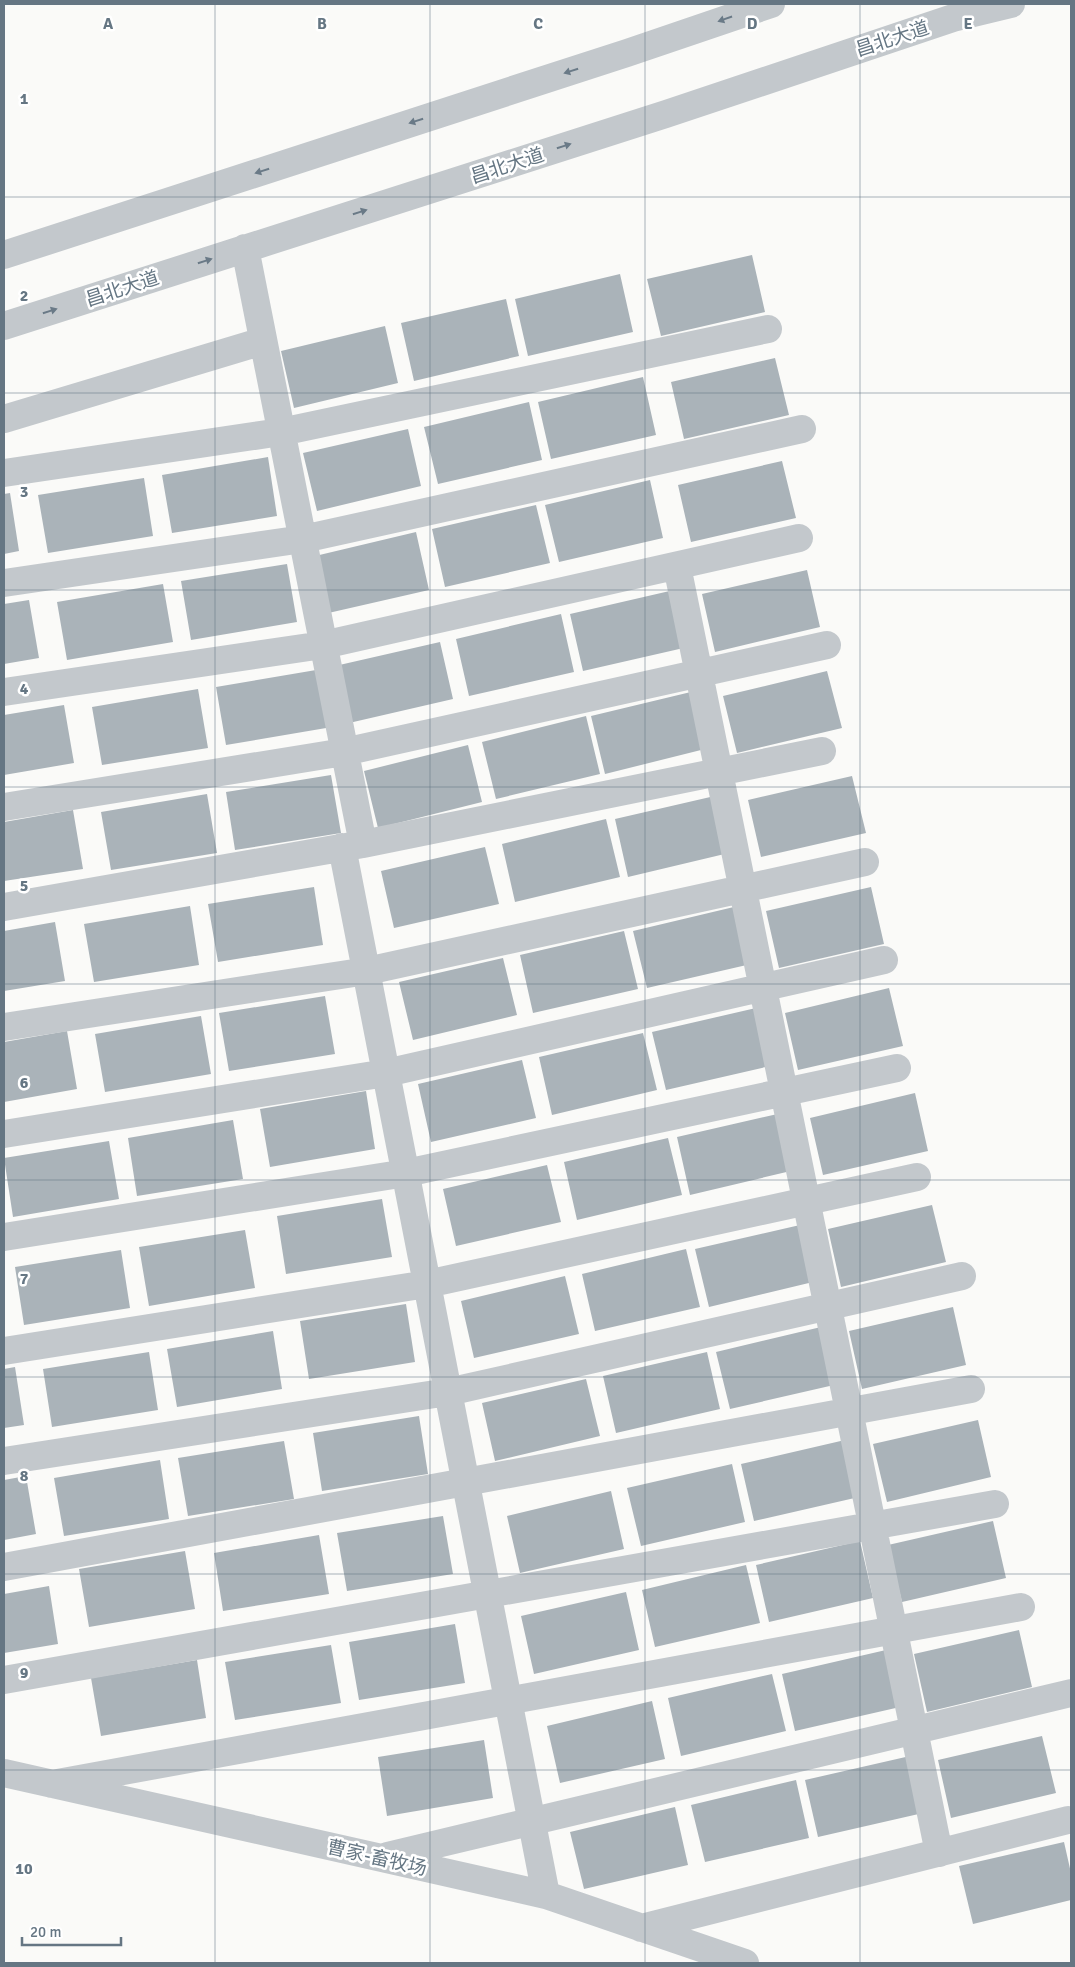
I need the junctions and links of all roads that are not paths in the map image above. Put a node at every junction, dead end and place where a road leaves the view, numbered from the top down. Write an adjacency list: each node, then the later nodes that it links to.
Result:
1 (771, 4): 4 (street, one-way to 4)
2 (1011, 4): 3 (street, 昌北大道, one-way to 2)
3 (245, 248): 5 (street, 昌北大道, one-way to 3); 7 (street)
4 (4, 255)
5 (4, 326)
6 (768, 329): 10 (street)
7 (263, 341): 8 (street); 10 (street)
8 (4, 419)
9 (802, 429): 13 (street)
10 (281, 432): 11 (street); 13 (street)
11 (4, 474)
12 (799, 538): 14 (street)
13 (303, 540): 15 (street); 16 (street)
14 (677, 566): 16 (street); 18 (street)
15 (4, 583)
16 (323, 645): 19 (street); 21 (street)
17 (827, 645): 18 (street)
18 (699, 673): 21 (street); 22 (street)
19 (4, 692)
20 (822, 751): 22 (street)
21 (344, 752): 23 (street); 24 (street)
22 (719, 772): 24 (street); 26 (street)
23 (4, 807)
24 (352, 846): 27 (street); 29 (street)
25 (865, 862): 26 (street)
26 (742, 888): 29 (street); 30 (street)
27 (4, 907)
28 (884, 960): 30 (street)
29 (366, 971): 31 (street); 33 (street)
30 (763, 988): 33 (street); 34 (street)
31 (4, 1027)
32 (897, 1068): 34 (street)
33 (386, 1073): 35 (street); 36 (street)
34 (784, 1092): 36 (street); 38 (street)
35 (4, 1134)
36 (406, 1173): 39 (street); 41 (street)
37 (917, 1177): 38 (street)
38 (806, 1202): 41 (street); 42 (street)
39 (4, 1237)
40 (962, 1276): 42 (street)
41 (427, 1284): 43 (street); 45 (street)
42 (828, 1306): 45 (street); 46 (street)
43 (4, 1350)
44 (971, 1389): 46 (street)
45 (448, 1392): 47 (street); 48 (street)
46 (849, 1412): 48 (street); 50 (street)
47 (4, 1461)
48 (466, 1482): 51 (street); 52 (street)
49 (995, 1504): 50 (street)
50 (872, 1527): 52 (street); 54 (street)
51 (4, 1567)
52 (488, 1594): 55 (street); 57 (street)
53 (1021, 1607): 54 (street)
54 (893, 1630): 57 (street); 58 (street)
55 (4, 1680)
56 (1071, 1693): 58 (street)
57 (508, 1700): 60 (street); 62 (street)
58 (914, 1730): 62 (street); 63 (street)
59 (4, 1773): 60 (street, 曹家-畜牧场)
60 (52, 1784): 64 (street, 曹家-畜牧场)
61 (1068, 1820): 63 (street)
62 (532, 1821): 64 (street); 65 (street)
63 (939, 1853): 66 (street)
64 (380, 1858): 65 (street, 曹家-畜牧场)
65 (546, 1895): 66 (street, 曹家-畜牧场)
66 (641, 1928): 67 (street, 曹家-畜牧场)
67 (745, 1963)

